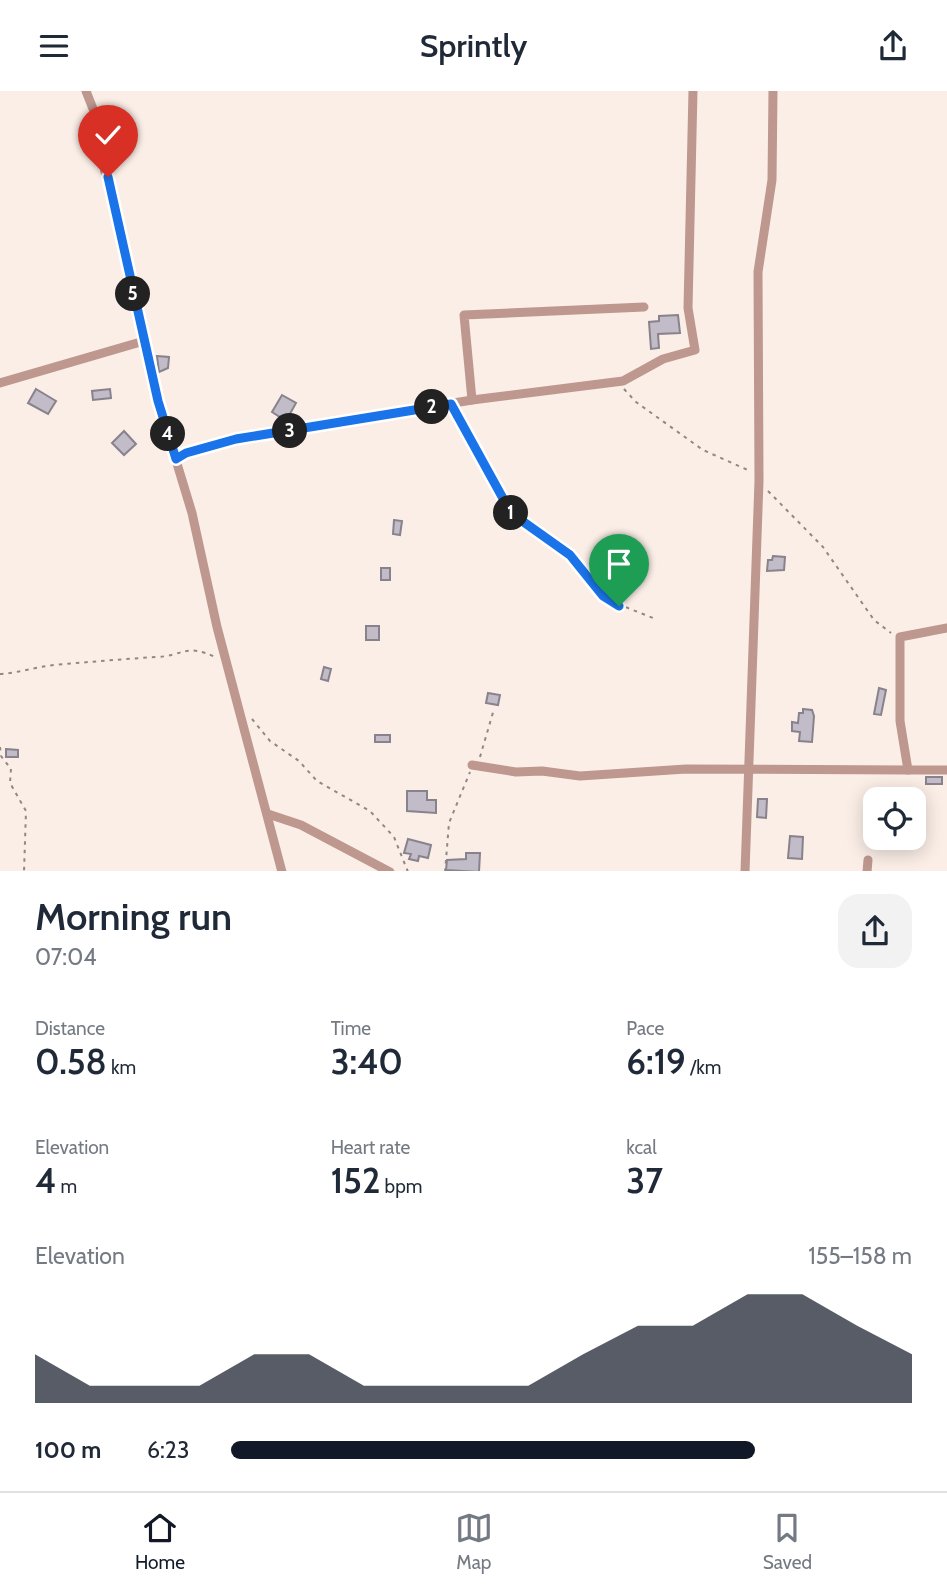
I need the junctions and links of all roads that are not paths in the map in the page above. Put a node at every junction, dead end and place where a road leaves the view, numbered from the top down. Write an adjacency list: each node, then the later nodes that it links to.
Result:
1 (86, 91): 5 (street)
2 (693, 91): 7 (street)
3 (773, 91): 11 (street)
4 (644, 307): 7 (street)
5 (144, 341): 6 (street); 8 (street)
6 (0, 383)
7 (472, 400): 8 (street)
8 (176, 459): 14 (street)
9 (947, 628): 12 (street)
10 (472, 765): 11 (street)
11 (748, 769): 12 (street); 18 (street)
12 (908, 770): 13 (street)
13 (947, 770)
14 (268, 814): 16 (street); 17 (street)
15 (868, 860): 19 (street)
16 (282, 871)
17 (390, 871)
18 (745, 871)
19 (867, 871)

